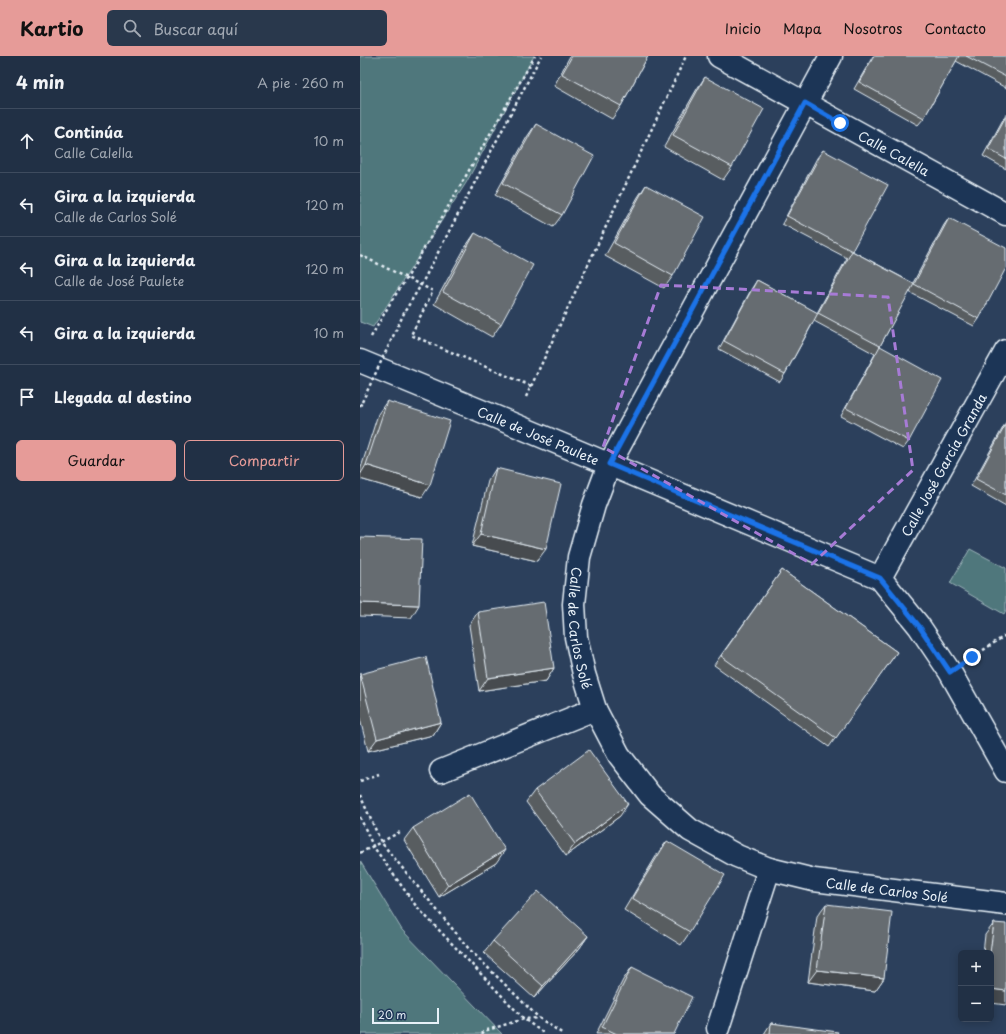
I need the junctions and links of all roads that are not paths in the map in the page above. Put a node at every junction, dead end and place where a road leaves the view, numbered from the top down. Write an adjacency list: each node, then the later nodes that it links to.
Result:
1 (718, 56): 3 (street, Calle Calella)
2 (831, 56): 3 (street, Calle de Carlos Solé)
3 (805, 103): 4 (street, Calle Calella); 7 (street, Calle de Carlos Solé)
4 (1006, 214)
5 (1006, 351): 8 (street, Calle José García Granda)
6 (360, 361): 7 (street, Calle de José Paulete)
7 (609, 464): 8 (street, Calle de José Paulete); 9 (street, Calle de Carlos Solé)
8 (880, 578): 11 (street, Calle de José Paulete)
9 (594, 709): 10 (street, Calle de Carlos Solé); 12 (street, Calle de Carlos Solé)
10 (441, 771)
11 (1006, 771)
12 (768, 869): 13 (street, Calle de Carlos Solé); 14 (street)
13 (1006, 904)
14 (718, 1028)

